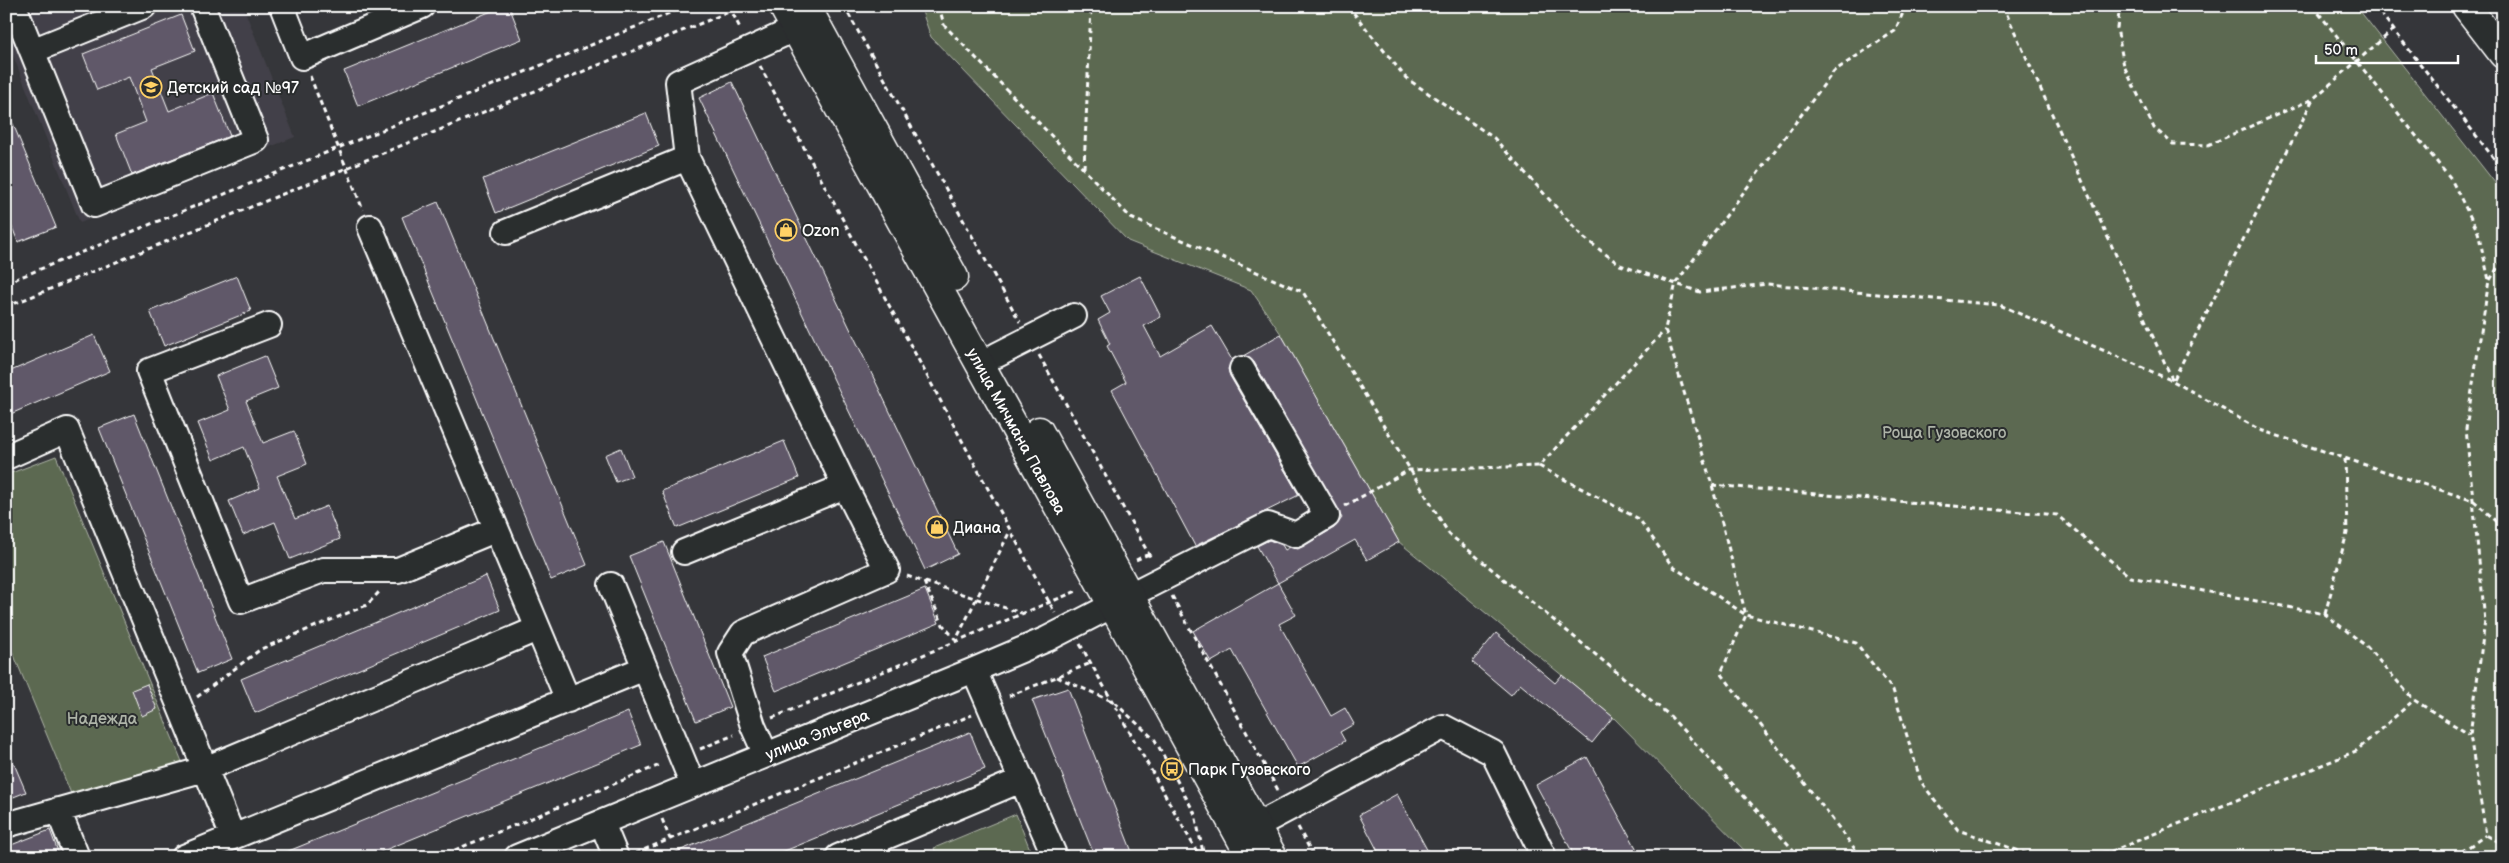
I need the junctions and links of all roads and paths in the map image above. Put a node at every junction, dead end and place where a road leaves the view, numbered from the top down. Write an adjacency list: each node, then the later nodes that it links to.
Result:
1 (14, 6): 22 (street)
2 (144, 6): 22 (street)
3 (202, 6): 22 (street)
4 (282, 6): 24 (street)
5 (422, 6): 24 (street)
6 (687, 6): 28 (path)
7 (728, 6): 18 (path)
8 (844, 6): 43 (path)
9 (939, 6): 31 (path)
10 (1091, 6): 31 (path)
11 (1348, 6): 38 (path)
12 (1906, 6): 38 (path)
13 (2002, 6): 47 (path)
14 (2120, 6): 27 (path)
15 (2313, 6): 26 (path)
16 (2375, 6): 20 (path)
17 (2466, 6): 23 (main road)
18 (731, 11): 21 (path); 30 (path)
19 (799, 16): 29 (street); 45 (main road, улица Мичмана Павлова)
20 (2393, 30): 26 (path); 32 (path)
21 (744, 35)
22 (32, 51)
23 (2503, 54)
24 (302, 57): 28 (path)
25 (756, 57): 58 (path)
26 (2355, 61): 27 (path); 36 (path)
27 (2313, 98): 47 (path)
28 (338, 148): 30 (path); 37 (path)
29 (687, 158): 34 (street); 52 (street)
30 (346, 168): 33 (path); 39 (path)
31 (1084, 168): 51 (path)
32 (2503, 170)
33 (370, 226): 57 (street)
34 (506, 232)
35 (2503, 259): 36 (path)
36 (2489, 280): 54 (path)
37 (6, 283)
38 (1676, 283): 42 (path); 47 (path)
39 (6, 308)
40 (1074, 316): 45 (street)
41 (269, 325): 61 (street)
42 (1665, 329): 50 (path); 53 (path)
43 (1025, 330)
44 (1037, 352): 60 (path)
45 (989, 360): 68 (main road, улица Мичмана Павлова)
46 (1242, 369): 55 (street)
47 (2173, 380): 49 (path)
48 (6, 456): 84 (street)
49 (2345, 458): 54 (path); 71 (path)
50 (1539, 466): 51 (path); 72 (path)
51 (1410, 470): 55 (path); 119 (path)
52 (844, 486): 59 (street); 62 (street)
53 (1712, 486): 71 (path); 72 (path)
54 (2474, 501): 56 (path); 88 (path)
55 (1327, 516): 68 (street, улица Эльгера)
56 (2503, 527)
57 (495, 530): 61 (street); 73 (street)
58 (1010, 531): 67 (path); 69 (path)
59 (684, 552)
60 (1153, 562)
61 (398, 570): 84 (path)
62 (887, 570): 63 (path); 90 (street)
63 (924, 582): 67 (path); 75 (path)
64 (611, 585): 77 (street)
65 (1087, 587): 69 (path)
66 (1170, 593): 95 (path)
67 (976, 598): 70 (path); 75 (path)
68 (1122, 600): 78 (street, улица Эльгера); 104 (main road, улица Мичмана Павлова)
69 (1048, 602): 70 (path)
70 (1022, 613): 75 (path)
71 (2325, 614): 82 (path)
72 (1746, 615): 106 (path); 120 (path)
73 (537, 629): 81 (street); 92 (street)
74 (1076, 638): 76 (path)
75 (956, 640): 86 (path)
76 (1092, 663): 79 (path); 83 (path)
77 (645, 668): 81 (street); 94 (street)
78 (974, 670): 90 (street, улица Эльгера); 93 (street)
79 (1057, 677): 80 (path); 83 (path)
80 (1006, 698)
81 (568, 700): 102 (street)
82 (2414, 700): 88 (path); 106 (path)
83 (1114, 702): 115 (path); 115 (path)
84 (181, 710): 92 (street)
85 (976, 713): 103 (path)
86 (770, 719)
87 (739, 732): 89 (path)
88 (2470, 735): 101 (path)
89 (696, 750)
90 (766, 755): 94 (street, улица Эльгера)
91 (669, 762): 110 (path)
92 (205, 769): 96 (street); 102 (street)
93 (1021, 780): 107 (street); 114 (street)
94 (693, 785): 99 (street, улица Эльгера)
95 (1280, 794)
96 (58, 810): 100 (street); 108 (street)
97 (659, 812): 103 (path)
98 (1294, 820): 117 (path)
99 (602, 823): 111 (street, улица Эльгера); 112 (street)
100 (6, 825)
101 (2486, 835): 105 (path); 122 (path)
102 (233, 837): 109 (street)
103 (670, 839): 113 (path)
104 (1249, 839): 116 (main road, улица Мичмана Павлова); 118 (street)
105 (2503, 844)
106 (2110, 852): 121 (path)
107 (853, 854)
108 (77, 857)
109 (184, 857)
110 (438, 857)
111 (518, 857)
112 (616, 857)
113 (627, 857)
114 (1054, 857)
115 (1202, 857)
116 (1273, 857)
117 (1314, 857)
118 (1544, 857)
119 (1800, 857)
120 (1861, 857)
121 (2100, 857)
122 (2454, 857)

